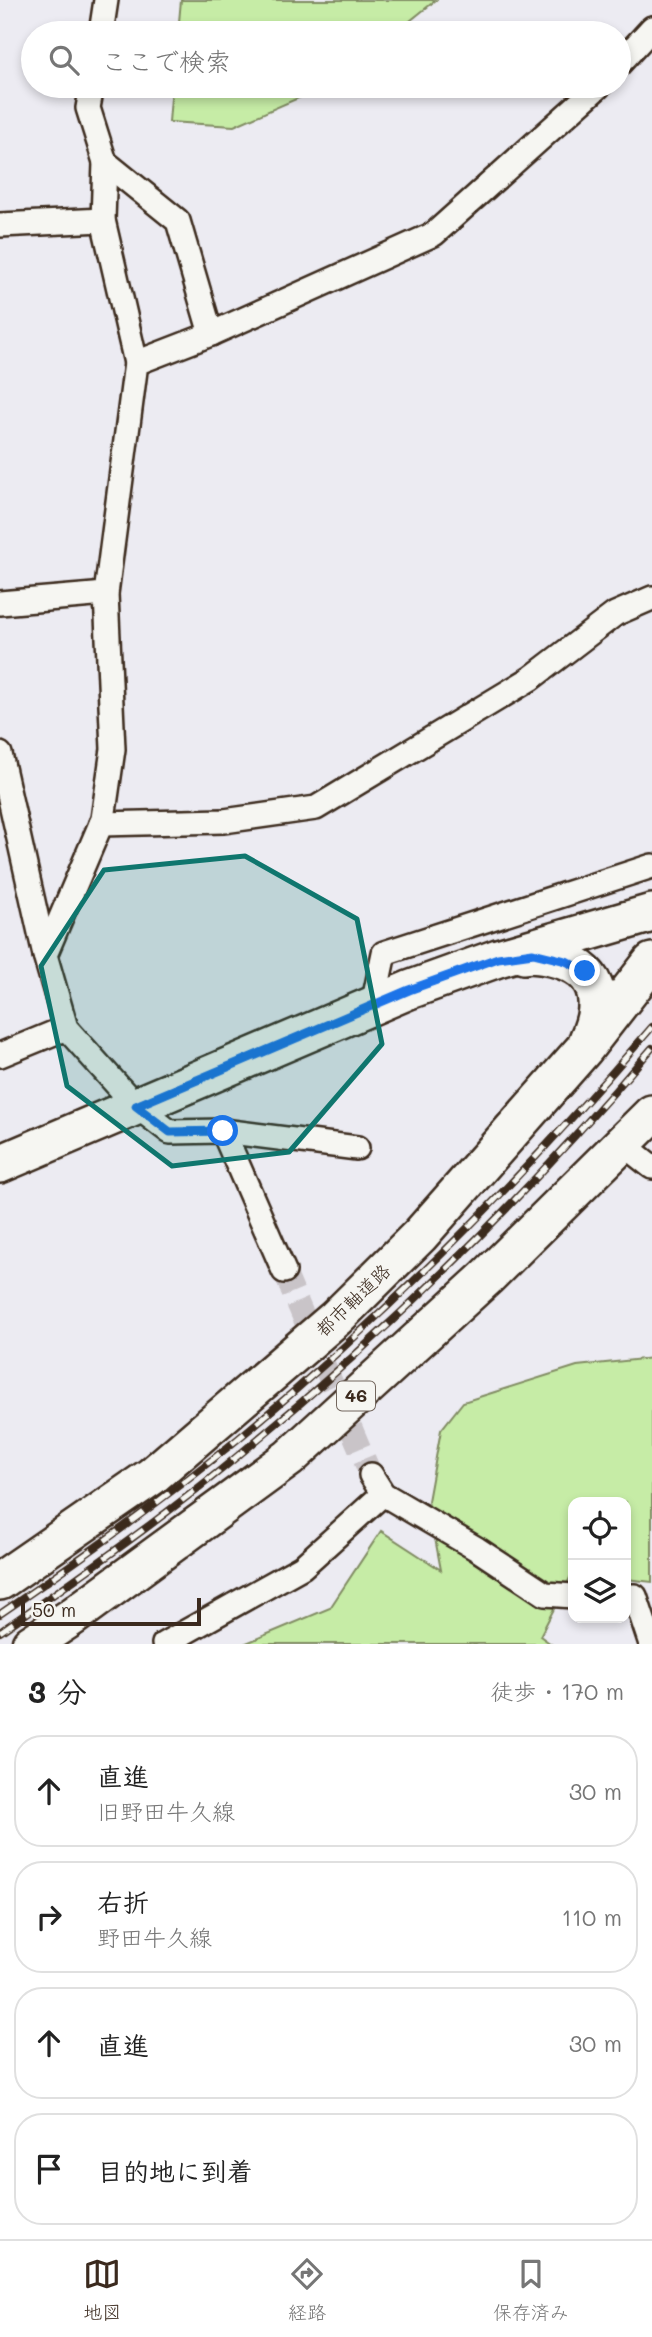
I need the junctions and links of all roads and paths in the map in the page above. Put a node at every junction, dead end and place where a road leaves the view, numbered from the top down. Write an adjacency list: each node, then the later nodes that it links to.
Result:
1 (106, 0): 2 (street)
2 (103, 21)
3 (652, 28): 4 (street)
4 (631, 51)
5 (90, 98): 7 (street)
6 (586, 98): 10 (street)
7 (104, 162): 8 (street); 10 (street)
8 (103, 220): 9 (street); 11 (street)
9 (0, 225)
10 (211, 334): 11 (street)
11 (136, 363): 12 (street)
12 (106, 594): 14 (street); 16 (street)
13 (652, 598): 16 (street)
14 (0, 603)
15 (0, 754): 19 (street)
16 (101, 824): 19 (street)
17 (652, 866): 22 (street)
18 (652, 912): 20 (main road)
19 (45, 955): 23 (street)
20 (498, 958): 22 (main road); 24 (main road)
21 (652, 962): 24 (main road, 都市軸道路)
22 (373, 1005): 26 (main road)
23 (66, 1028): 25 (street); 26 (street)
24 (584, 1049): 34 (main road, 都市軸道路)
25 (0, 1055)
26 (136, 1106): 28 (street); 31 (main road)
27 (652, 1114): 29 (main road, 46)
28 (223, 1131): 30 (street); 33 (street)
29 (623, 1144): 32 (street); 37 (main road, 46)
30 (357, 1148)
31 (0, 1164)
32 (652, 1167)
33 (284, 1271)
34 (0, 1581)
35 (568, 1596): 38 (street)
36 (631, 1596): 39 (street)
37 (31, 1644)
38 (164, 1644)
39 (651, 1644)

